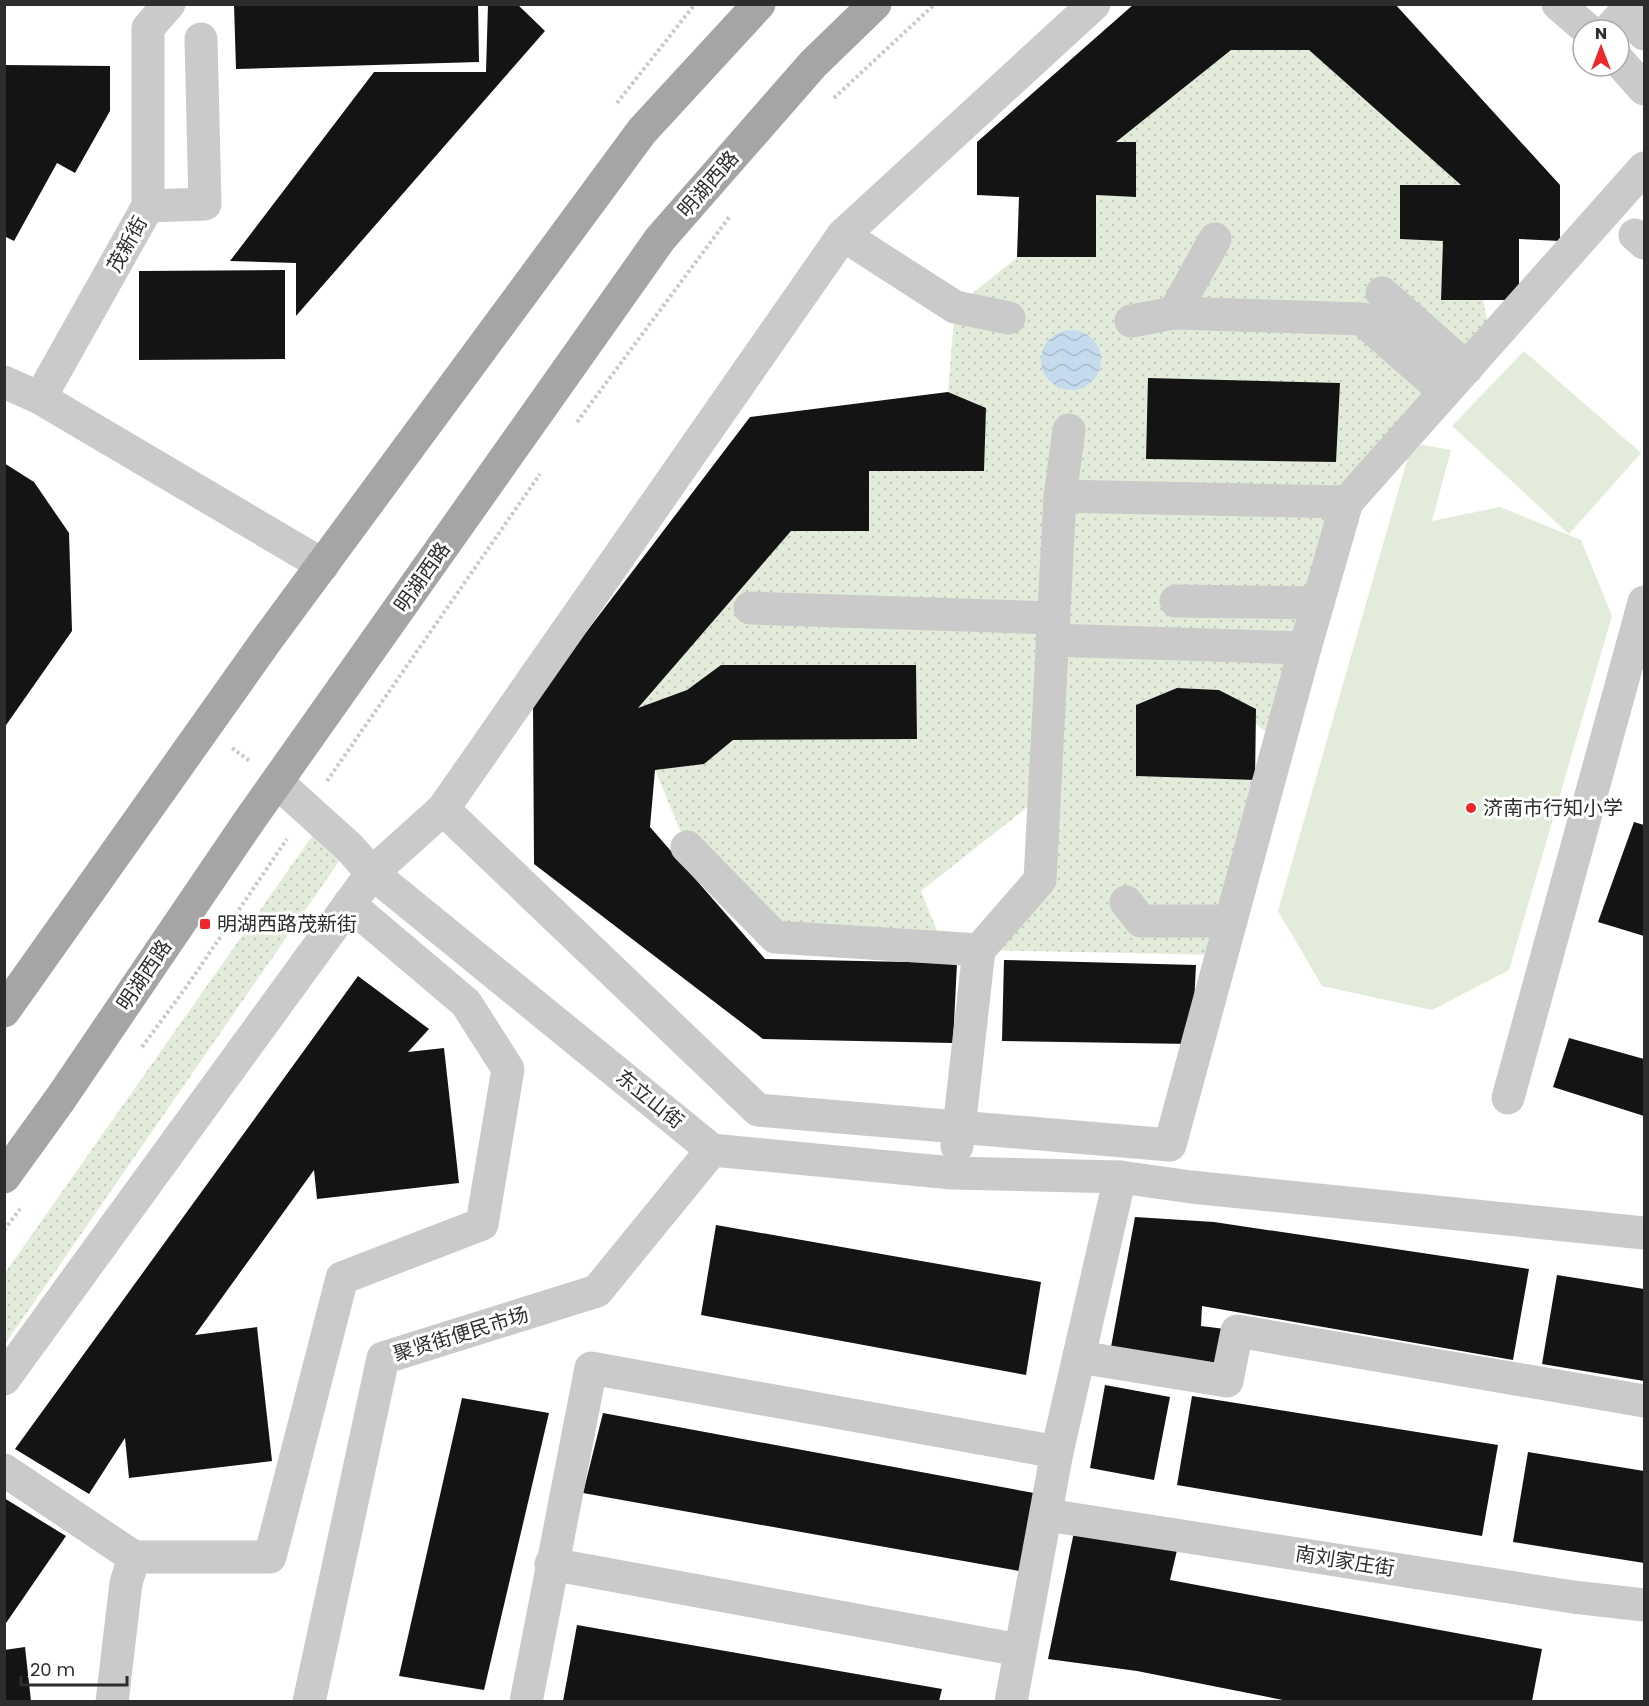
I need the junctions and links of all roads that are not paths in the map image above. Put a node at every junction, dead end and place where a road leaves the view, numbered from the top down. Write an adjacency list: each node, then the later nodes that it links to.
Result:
1 (169, 4): 11 (street, 茂新街)
2 (759, 4): 25 (main road)
3 (875, 4): 32 (main road, 明湖西路)
4 (1094, 4): 12 (street)
5 (1558, 4): 6 (street)
6 (1574, 18)
7 (201, 39): 11 (street)
8 (1631, 75): 9 (street)
9 (1644, 89)
10 (1644, 168): 18 (street)
11 (148, 206): 21 (street, 茂新街)
12 (843, 235): 16 (street); 33 (street)
13 (1215, 239): 15 (street)
14 (1382, 293): 18 (street)
15 (1174, 313): 17 (street); 20 (street)
16 (1009, 318)
17 (1131, 321)
18 (1467, 368): 20 (street)
19 (4, 382): 21 (street)
20 (1446, 392): 24 (street)
21 (40, 398): 25 (street)
22 (1069, 430): 23 (street)
23 (1060, 496): 24 (street); 30 (street)
24 (1347, 502): 28 (street)
25 (323, 565): 40 (main road)
26 (1176, 601): 28 (street)
27 (1644, 602): 41 (street)
28 (1318, 603): 31 (street)
29 (750, 608): 30 (street)
30 (1053, 629): 31 (street); 39 (street)
31 (1305, 648): 38 (street)
32 (277, 782): 35 (street, 东立山街); 45 (main road, 明湖西路)
33 (443, 809): 35 (street); 42 (street)
34 (687, 847): 39 (street)
35 (372, 873): 37 (street); 43 (street, 东立山街)
36 (1126, 902): 38 (street)
37 (349, 904): 49 (street); 54 (street)
38 (1231, 921): 42 (street)
39 (979, 950): 42 (street)
40 (4, 1011)
41 (1508, 1098)
42 (960, 1126): 44 (street)
43 (712, 1150): 44 (street); 59 (street, 聚贤街便民市场)
44 (952, 1173): 46 (street)
45 (4, 1177)
46 (1120, 1177): 47 (street); 48 (street)
47 (1644, 1233)
48 (1079, 1357): 50 (street); 51 (street)
49 (4, 1379)
50 (1644, 1401)
51 (1057, 1452): 53 (street); 55 (street)
52 (4, 1470): 54 (street)
53 (1047, 1515): 56 (street, 南刘家庄街); 57 (street)
54 (134, 1557): 58 (street)
55 (551, 1564): 57 (street); 60 (street)
56 (1644, 1605)
57 (1019, 1650): 61 (street)
58 (112, 1701)
59 (309, 1701)
60 (525, 1701)
61 (1011, 1701)

